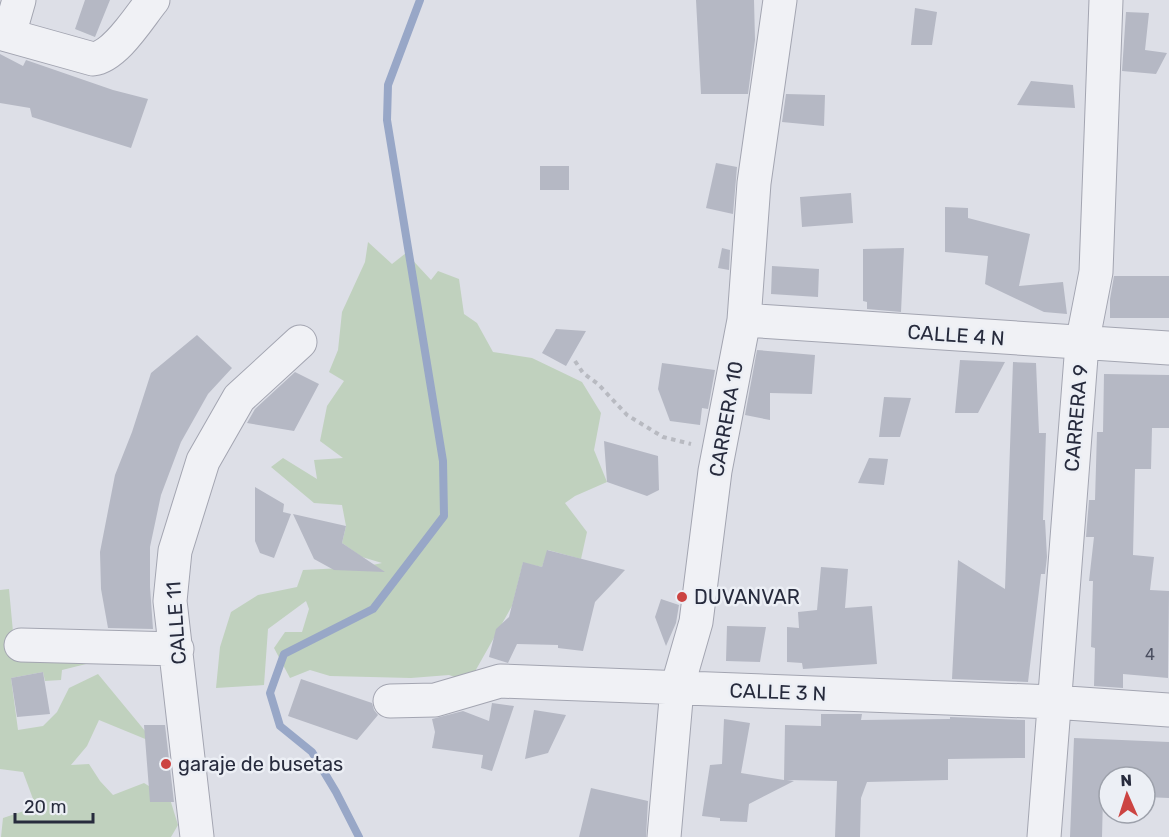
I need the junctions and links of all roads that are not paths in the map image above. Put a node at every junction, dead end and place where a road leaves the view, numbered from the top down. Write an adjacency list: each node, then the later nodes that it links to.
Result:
1 (19, 0): 5 (street)
2 (153, 0): 5 (street)
3 (780, 0): 6 (street, CARRERA 10)
4 (1106, 0): 8 (street, CARRERA 9)
5 (4, 34)
6 (744, 320): 8 (street, CALLE 4 N); 12 (street, CARRERA 10)
7 (300, 342): 11 (street, CALLE 11)
8 (1082, 344): 9 (street, CALLE 4 N); 14 (street, CARRERA 9)
9 (1169, 348)
10 (21, 645): 11 (street)
11 (177, 649): 16 (street, CALLE 11)
12 (677, 688): 13 (street, CALLE 3 N); 14 (street, CALLE 3 N); 17 (street, CARRERA 10)
13 (390, 701)
14 (1053, 702): 15 (street, CALLE 3 N); 18 (street, CARRERA 9)
15 (1169, 710)
16 (196, 837)
17 (664, 837)
18 (1044, 837)

